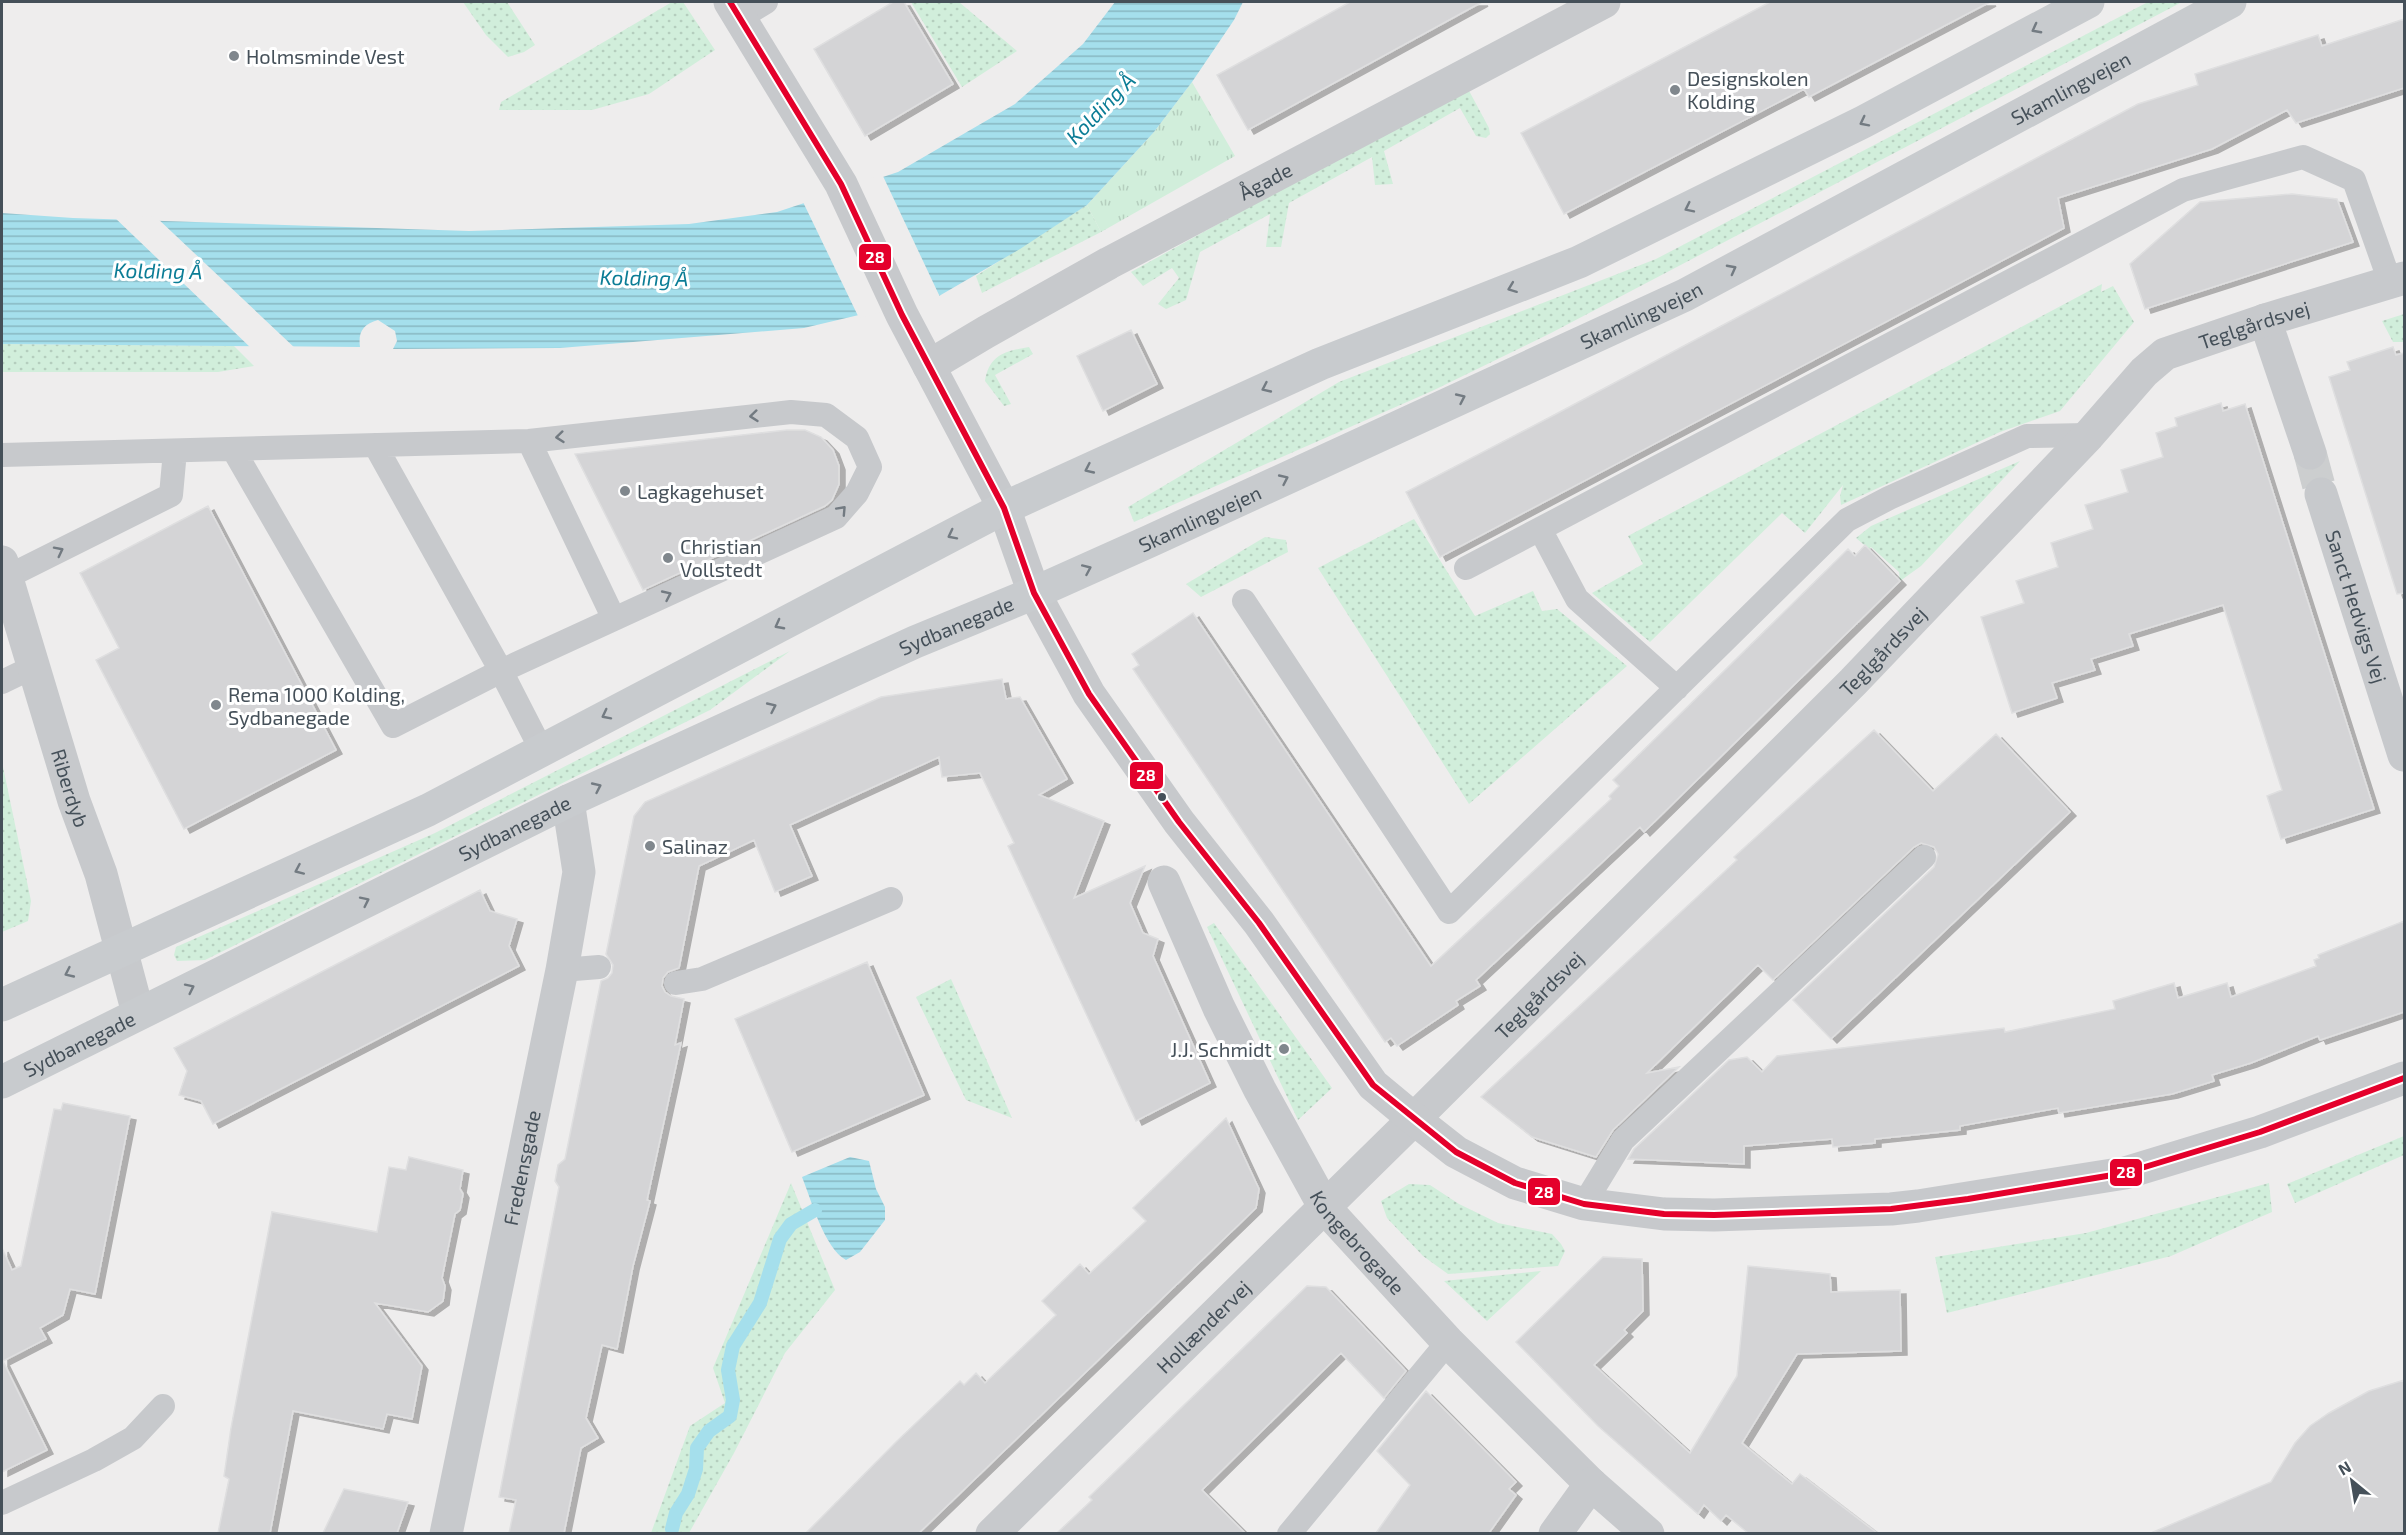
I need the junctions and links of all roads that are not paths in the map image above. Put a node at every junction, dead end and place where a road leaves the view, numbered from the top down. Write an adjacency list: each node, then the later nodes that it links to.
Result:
1 (1604, 2): 7 (street, Ågade)
2 (2088, 2): 16 (main road, one-way to 16)
3 (2230, 2): 20 (main road, Skamlingvejen, one-way to 3)
4 (745, 7): 7 (street)
5 (2397, 280): 6 (street, Teglgårdsvej); 17 (lane)
6 (2265, 320): 8 (street, Teglgårdsvej); 13 (street)
7 (929, 366): 16 (street)
8 (2089, 435): 26 (lane); 41 (street, Teglgårdsvej)
9 (529, 441): 10 (lane); 22 (lane); 22 (lane, one-way to 9)
10 (375, 445): 11 (lane); 24 (lane)
11 (233, 449): 12 (lane); 24 (lane)
12 (175, 451): 14 (lane); 19 (lane, one-way to 12)
13 (2310, 453)
14 (2, 455)
15 (2321, 494): 28 (street, Sanct Hedvigs Vej)
16 (1004, 508): 20 (street); 27 (main road, one-way to 27)
17 (1540, 529): 18 (lane); 26 (lane)
18 (1466, 568)
19 (4, 569): 23 (street, Riberdyb)
20 (1034, 593): 29 (main road, Sydbanegade, one-way to 20); 41 (street)
21 (1244, 601): 26 (lane)
22 (614, 619): 24 (lane)
23 (33, 667): 25 (lane); 33 (street, Riberdyb)
24 (501, 671): 27 (lane)
25 (2, 682)
26 (1677, 688)
27 (541, 749): 33 (main road, one-way to 33)
28 (2404, 755)
29 (568, 801): 35 (street, Fredensgade); 38 (main road, Sydbanegade, one-way to 29)
30 (1924, 857): 42 (lane)
31 (1164, 882): 43 (street, Kongebrogade)
32 (891, 899): 36 (lane)
33 (122, 949): 37 (main road, one-way to 37); 38 (street, Riberdyb)
34 (599, 967): 35 (lane)
35 (562, 970): 48 (street, Fredensgade)
36 (676, 983)
37 (2, 1005)
38 (138, 1013): 40 (main road, Sydbanegade)
39 (2404, 1078): 42 (street)
40 (2, 1082)
41 (1414, 1119): 42 (street); 43 (street, Hollændervej)
42 (1584, 1204)
43 (1324, 1208): 44 (street, Kongebrogade); 49 (street, Hollændervej)
44 (1448, 1342): 46 (street, Kongebrogade); 50 (lane)
45 (163, 1406): 47 (lane)
46 (1591, 1484): 51 (street); 52 (street, Kongebrogade)
47 (2, 1503)
48 (446, 1533)
49 (992, 1533)
50 (1289, 1533)
51 (1555, 1533)
52 (1647, 1533)

